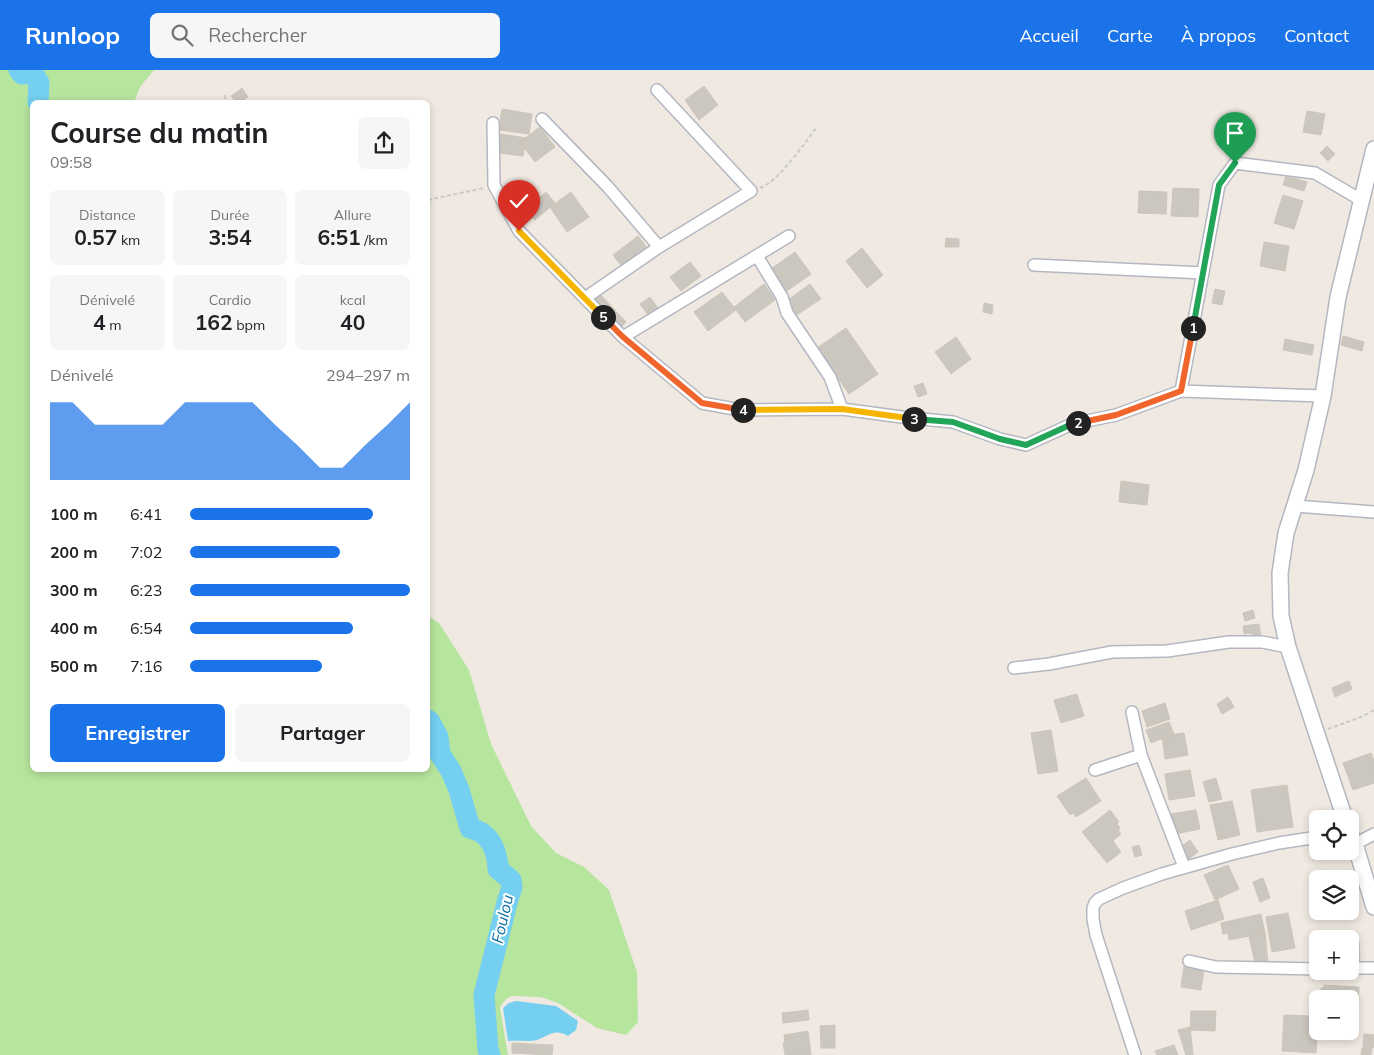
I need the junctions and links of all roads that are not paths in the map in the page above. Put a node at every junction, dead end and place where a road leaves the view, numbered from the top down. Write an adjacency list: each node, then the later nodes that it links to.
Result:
1 (657, 90): 7 (street)
2 (542, 119): 7 (street)
3 (493, 123): 11 (street)
4 (1374, 149): 5 (street)
5 (1361, 200): 10 (street); 14 (street)
6 (789, 236): 8 (street)
7 (659, 247): 11 (street)
8 (757, 256): 12 (street); 15 (street)
9 (1034, 264): 10 (street)
10 (1203, 273): 13 (street)
11 (585, 298): 12 (street)
12 (623, 337): 15 (street)
13 (1181, 391): 14 (street); 15 (street)
14 (1323, 396): 16 (street)
15 (842, 409)
16 (1295, 506): 17 (street); 18 (street)
17 (1374, 512)
18 (1288, 647): 19 (street); 23 (street)
19 (1014, 668)
20 (1132, 712): 21 (street)
21 (1141, 755): 22 (street); 28 (street)
22 (1095, 770)
23 (1341, 810)
24 (1374, 834): 25 (street)
25 (1359, 837)
26 (1309, 839): 28 (street)
27 (1359, 860): 29 (street)
28 (1184, 868): 34 (street)
29 (1374, 907)
30 (1189, 962): 33 (street)
31 (1359, 968): 32 (street)
32 (1374, 968)
33 (1309, 969)
34 (1135, 1055)

